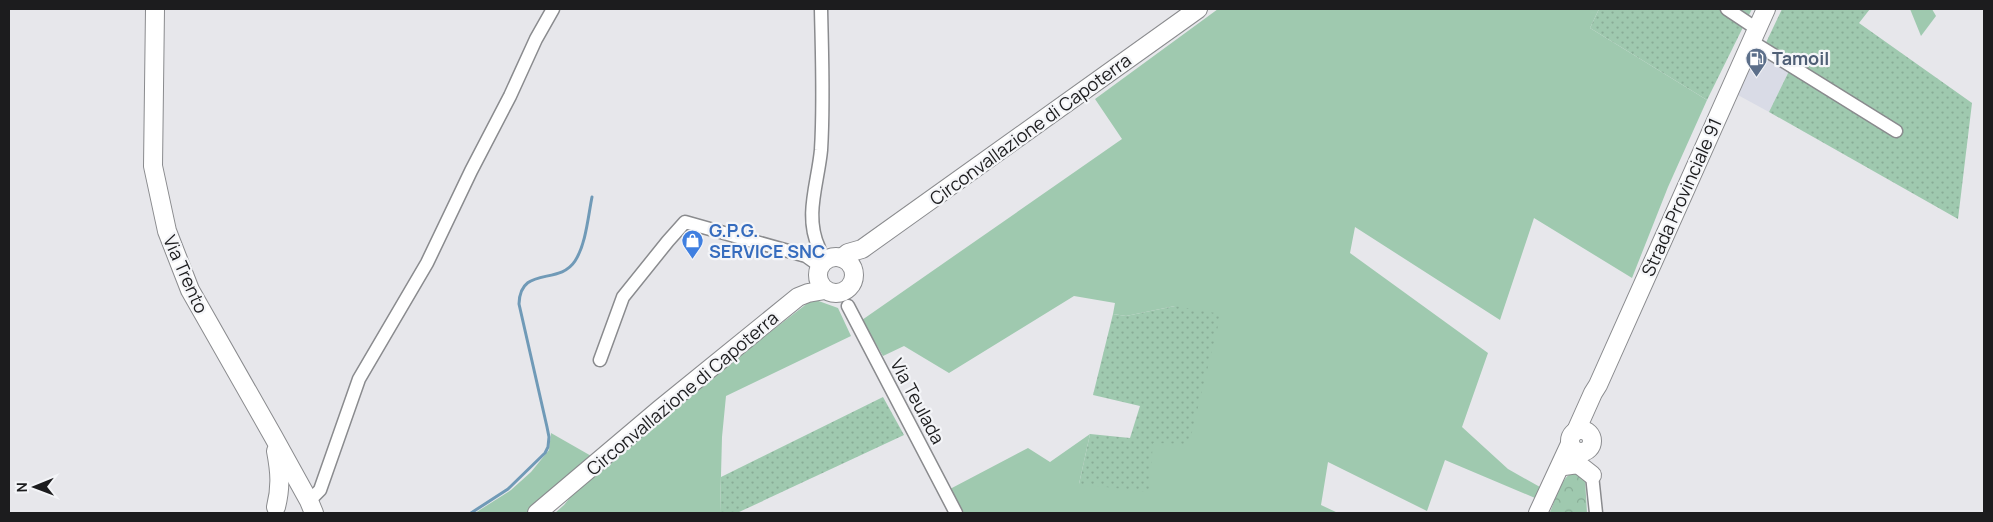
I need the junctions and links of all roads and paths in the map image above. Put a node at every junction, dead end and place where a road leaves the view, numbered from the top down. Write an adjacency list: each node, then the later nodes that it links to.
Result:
1 (155, 9): 11 (street, Via Trento)
2 (553, 9): 16 (street)
3 (821, 9): 9 (street, Via Teulada)
4 (1198, 9): 9 (street, Circonvallazione di Capoterra)
5 (1727, 9): 7 (street)
6 (1766, 9): 7 (street, Strada Provinciale 91)
7 (1754, 35): 8 (street); 12 (street, Strada Provinciale 91)
8 (1896, 131)
9 (834, 274): 10 (street); 15 (street, Circonvallazione di Capoterra); 20 (street, Via Teulada)
10 (600, 360)
11 (273, 436): 16 (street, Via Trento); 17 (street)
12 (1582, 443): 13 (street); 14 (street, Strada Provinciale 91)
13 (1561, 469): 14 (street); 21 (street)
14 (1592, 475): 22 (street)
15 (562, 493): 18 (street, Circonvallazione di Capoterra); 19 (street)
16 (309, 509): 17 (street)
17 (273, 510)
18 (537, 513)
19 (545, 513)
20 (956, 513)
21 (1538, 513)
22 (1596, 513)

